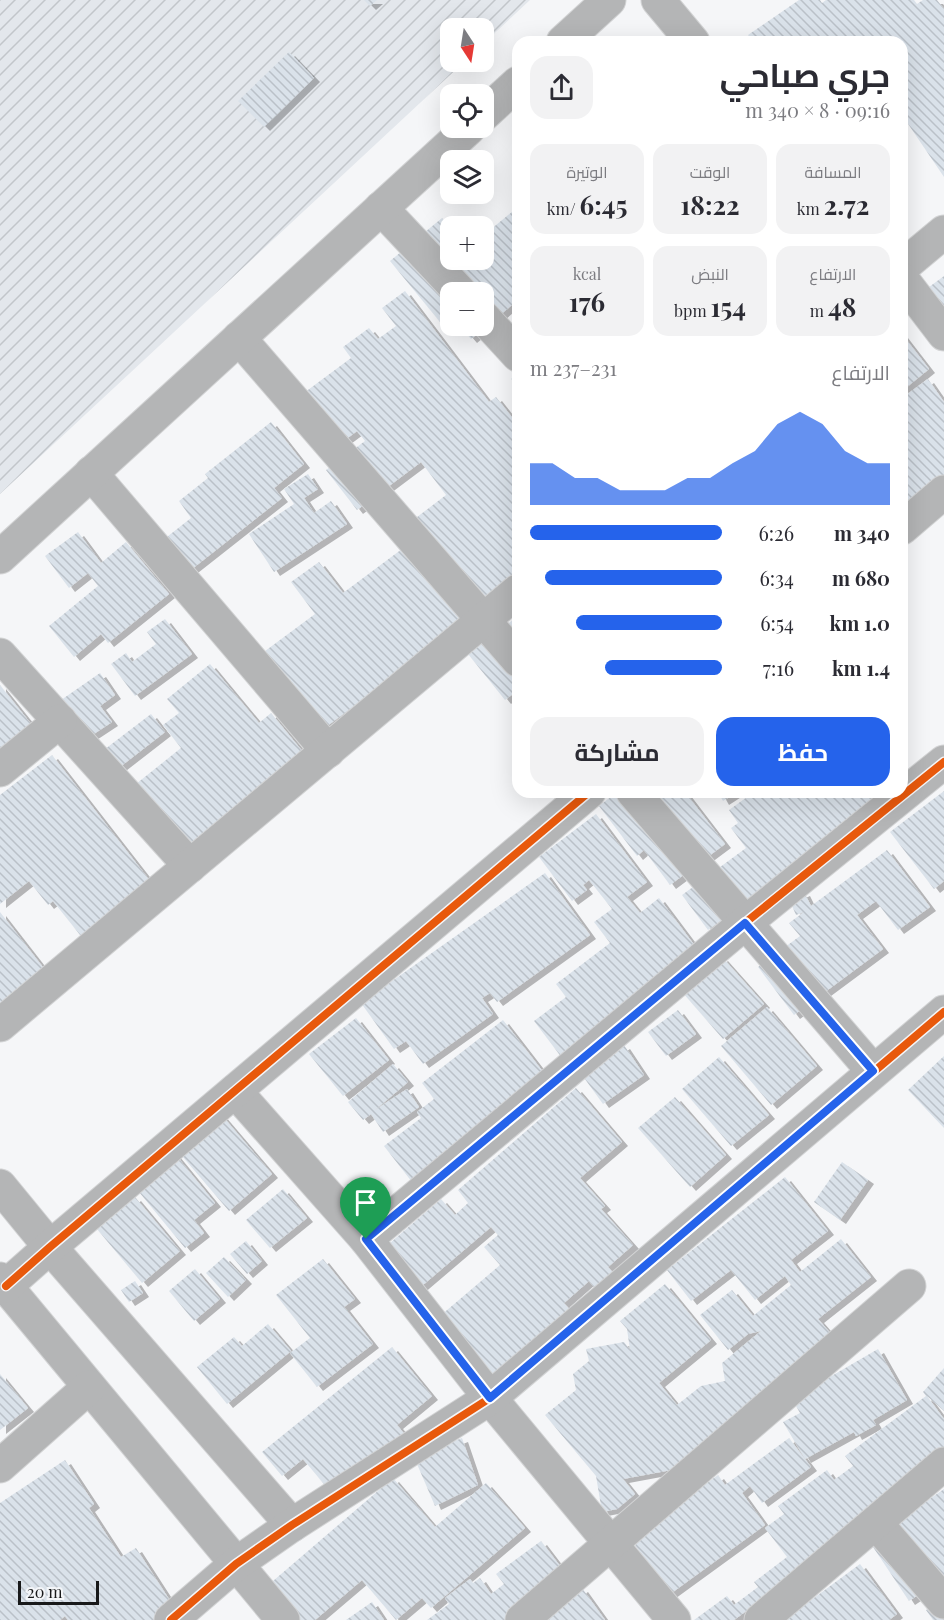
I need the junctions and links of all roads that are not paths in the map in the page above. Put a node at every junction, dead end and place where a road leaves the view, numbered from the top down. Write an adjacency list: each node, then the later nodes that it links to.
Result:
1 (609, 0): 3 (street)
2 (658, 0): 4 (street)
3 (570, 36)
4 (688, 36)
5 (512, 88): 6 (street)
6 (494, 105)
7 (458, 138): 8 (street)
8 (381, 208): 11 (street); 15 (street)
9 (944, 232): 10 (street)
10 (908, 262)
11 (451, 282)
12 (908, 287): 14 (street)
13 (494, 326): 16 (street)
14 (944, 334)
15 (239, 338): 17 (street); 22 (street)
16 (512, 341)
17 (91, 473): 20 (street); 26 (street)
18 (944, 492): 19 (street)
19 (908, 523)
20 (0, 557)
21 (512, 596): 22 (street)
22 (482, 620): 23 (street); 26 (street)
23 (512, 653)
24 (0, 655): 25 (street)
25 (60, 721): 28 (street); 33 (street)
26 (328, 751): 33 (street)
27 (944, 762): 29 (street)
28 (0, 770)
29 (908, 791)
30 (583, 798): 38 (street)
31 (638, 798): 34 (street)
32 (900, 798): 34 (street)
33 (190, 866): 36 (street)
34 (745, 923): 37 (street); 40 (street)
35 (944, 1011): 37 (street)
36 (0, 1025)
37 (873, 1071): 45 (street)
38 (235, 1091): 40 (street); 41 (street)
39 (0, 1186): 41 (street)
40 (366, 1239): 45 (street)
41 (50, 1247): 42 (street); 49 (street)
42 (3, 1282): 44 (street)
43 (909, 1286): 50 (street)
44 (89, 1387): 47 (street); 51 (street)
45 (490, 1398): 49 (street); 50 (street)
46 (944, 1464): 48 (street)
47 (0, 1466)
48 (876, 1522): 52 (street); 57 (street)
49 (292, 1525): 51 (street)
50 (611, 1542): 55 (street); 56 (street)
51 (236, 1564): 53 (street); 54 (street)
52 (944, 1602)
53 (171, 1620)
54 (283, 1620)
55 (522, 1620)
56 (674, 1620)
57 (761, 1620)

